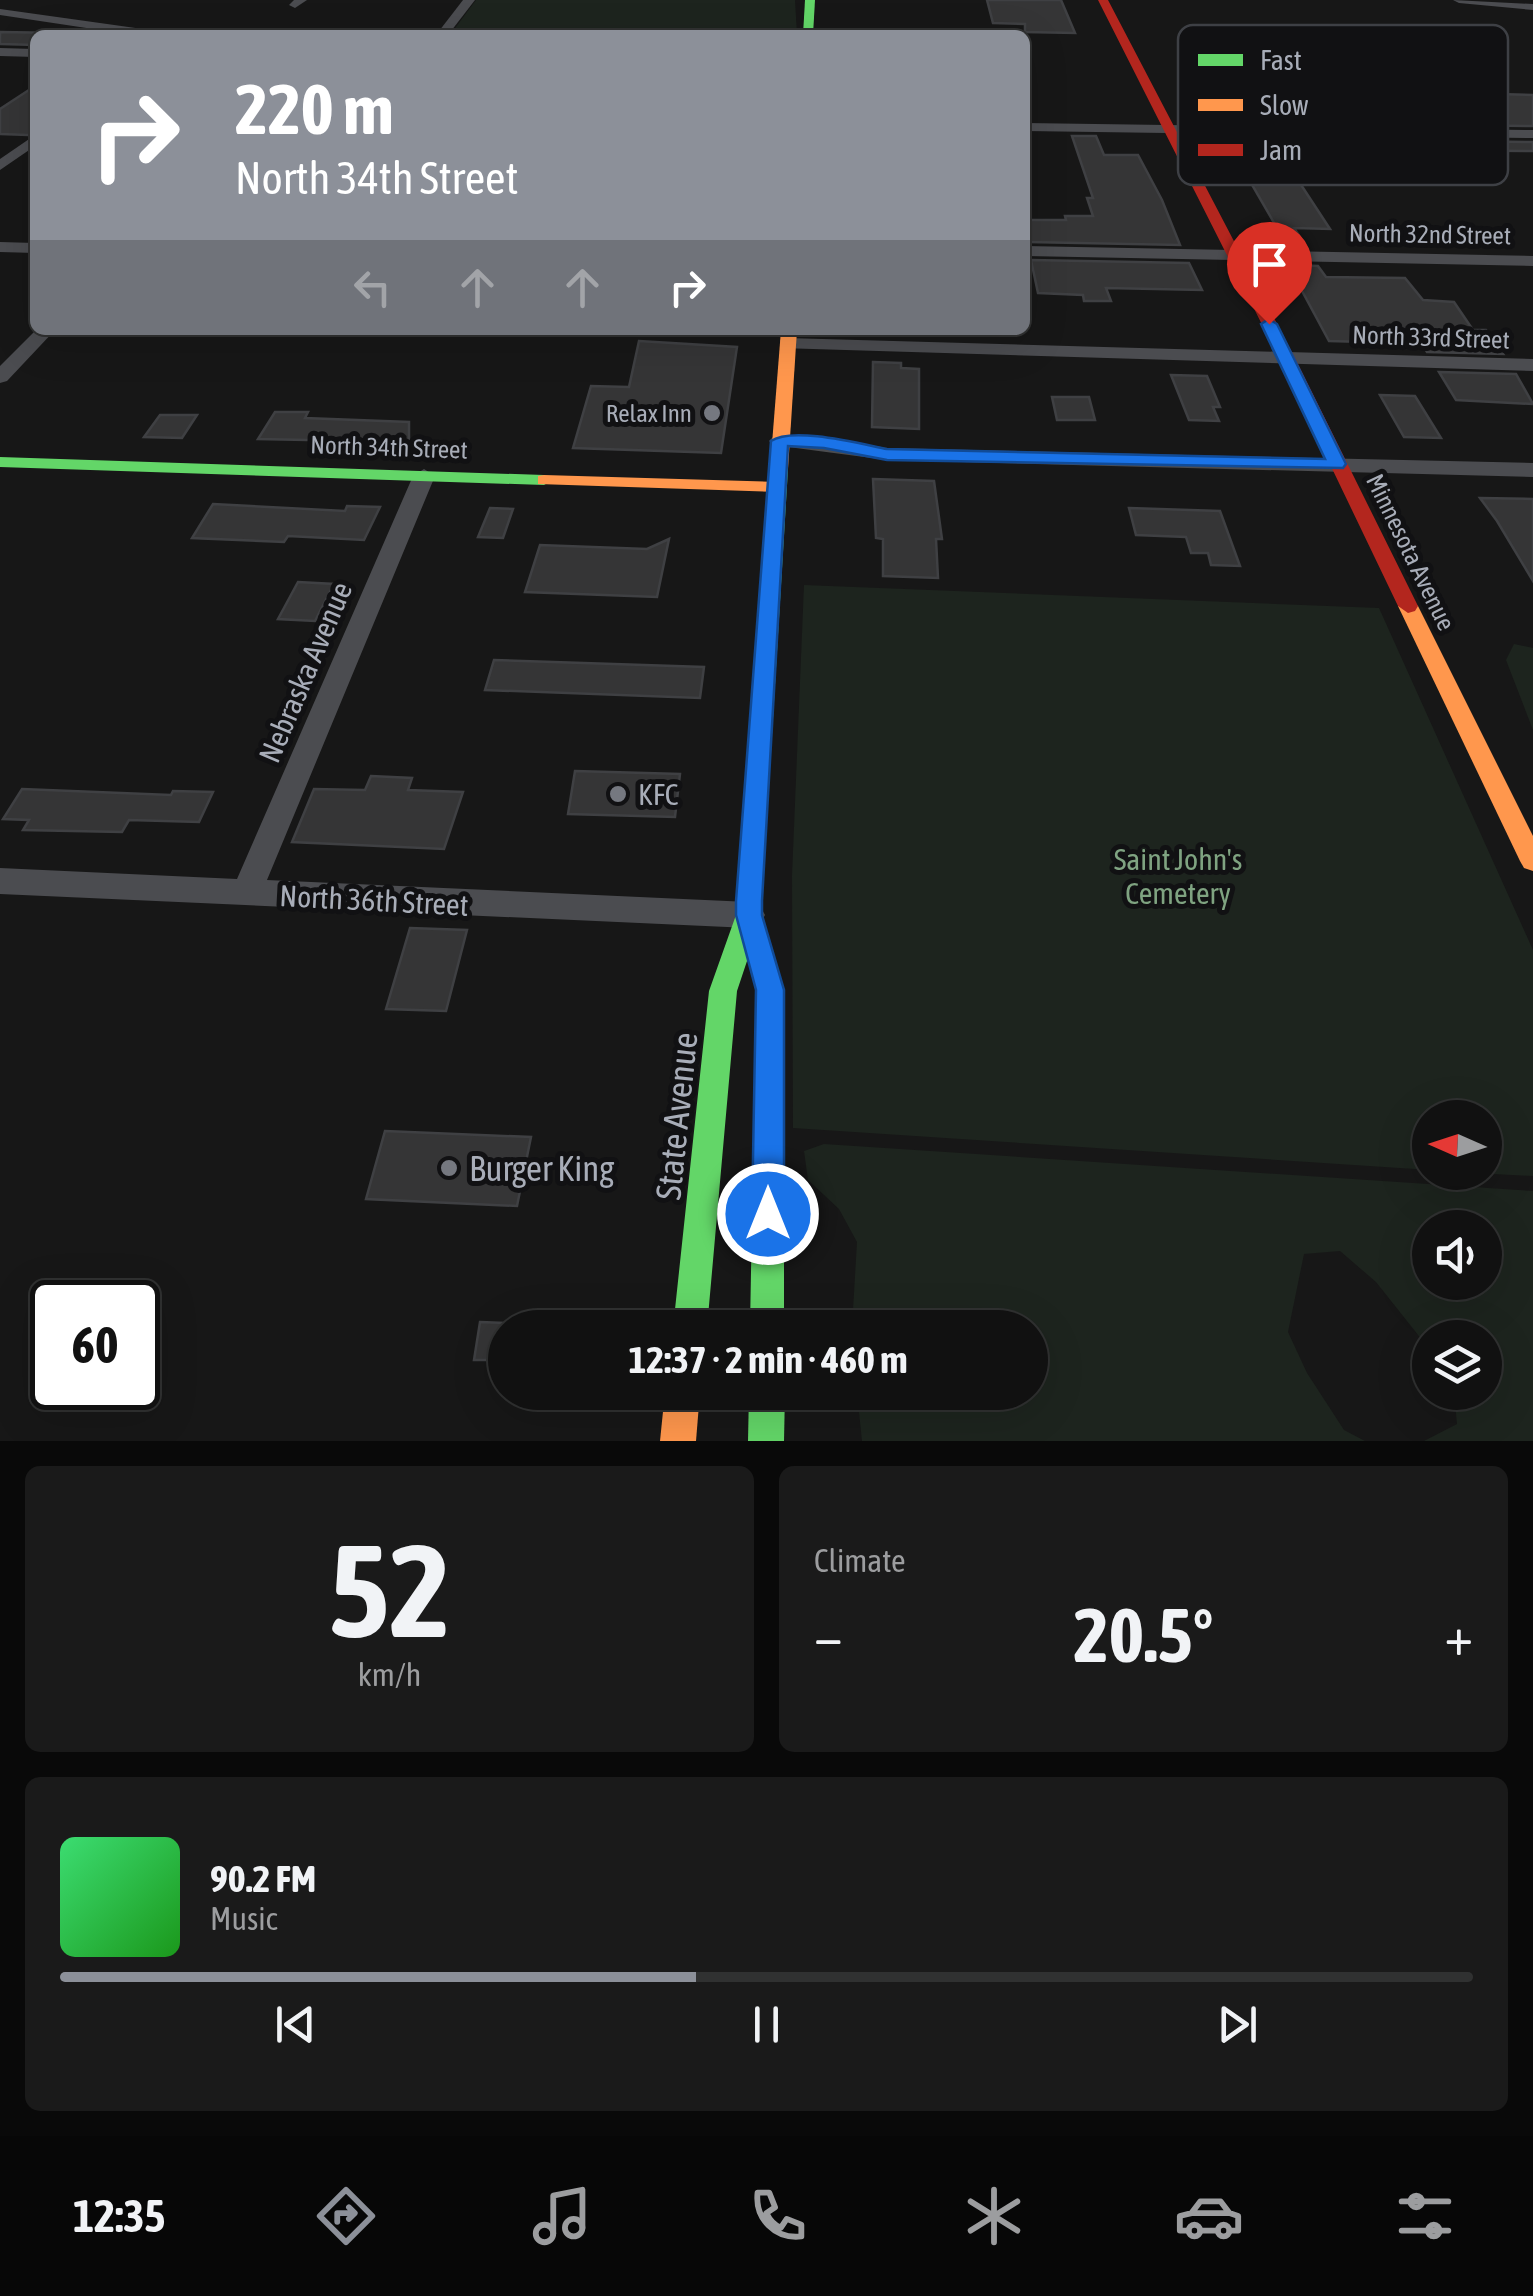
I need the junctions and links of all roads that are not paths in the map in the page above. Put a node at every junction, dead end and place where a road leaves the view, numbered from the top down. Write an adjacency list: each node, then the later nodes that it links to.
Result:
1 (469, 0): 8 (street)
2 (810, 0): 9 (main road)
3 (1103, 0): 13 (main road, Minnesota Avenue)
4 (1459, 0): 5 (street)
5 (1533, 7)
6 (0, 12): 7 (street)
7 (110, 30)
8 (446, 30)
9 (808, 30)
10 (0, 52): 11 (street)
11 (30, 53)
12 (1030, 127): 13 (street)
13 (1169, 129): 14 (street); 18 (main road, Minnesota Avenue)
14 (1178, 129)
15 (1508, 134): 16 (street)
16 (1533, 134)
17 (30, 143): 19 (street)
18 (1178, 146)
19 (0, 166)
20 (1198, 185): 24 (main road, Minnesota Avenue)
21 (0, 247): 22 (street)
22 (30, 248)
23 (1030, 250): 24 (street, North 32nd Street)
24 (1234, 255): 25 (street, North 32nd Street); 28 (main road, Minnesota Avenue)
25 (1533, 262)
26 (41, 335): 30 (street)
27 (788, 337): 28 (street, North 33rd Street); 31 (main road, State Avenue)
28 (1287, 358): 29 (street, North 33rd Street); 33 (main road, Minnesota Avenue)
29 (1533, 365)
30 (0, 377)
31 (780, 441): 33 (street); 36 (main road, State Avenue)
32 (0, 462): 35 (main road, North 34th Street)
33 (1337, 464): 34 (street); 37 (main road, Minnesota Avenue)
34 (1533, 470)
35 (424, 476): 36 (main road, North 34th Street); 39 (street, Nebraska Avenue)
36 (777, 488): 40 (main road, State Avenue)
37 (1533, 861)
38 (0, 881): 39 (street, North 36th Street)
39 (246, 894): 40 (street, North 36th Street)
40 (749, 915): 41 (main road, State Avenue); 42 (main road, State Avenue)
41 (692, 1310)
42 (767, 1310)
43 (681, 1410): 45 (main road)
44 (766, 1410): 46 (main road)
45 (678, 1441)
46 (766, 1441)

